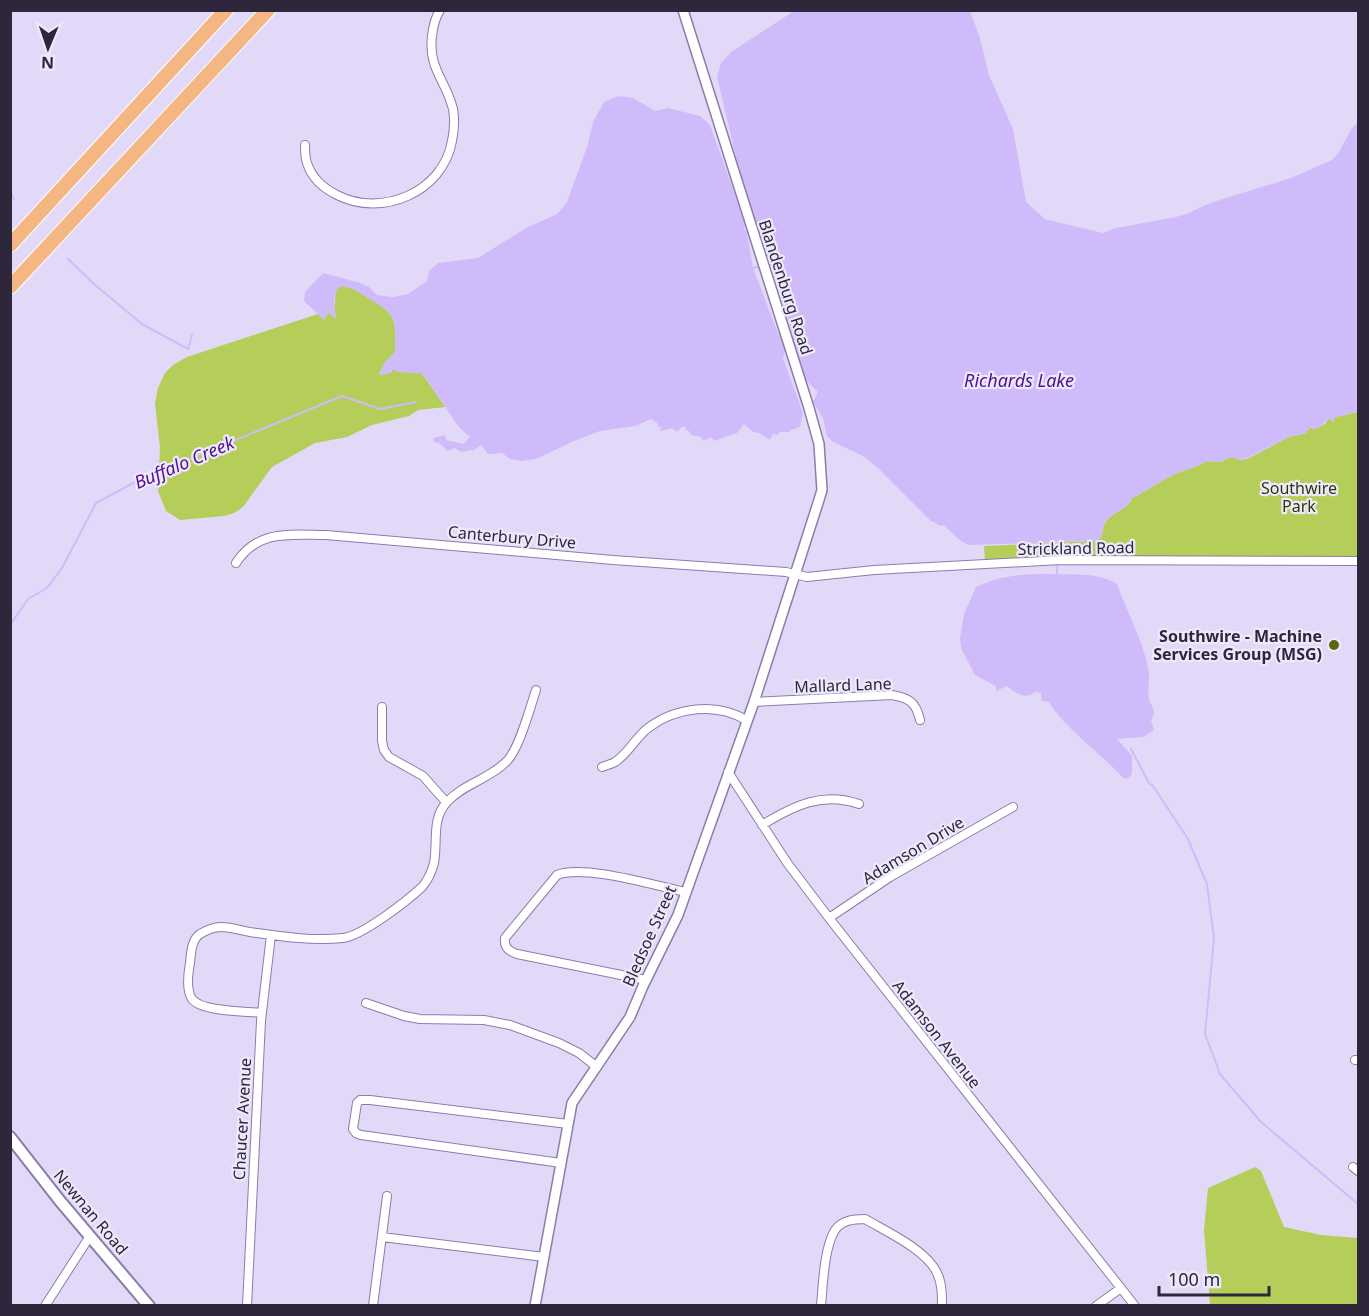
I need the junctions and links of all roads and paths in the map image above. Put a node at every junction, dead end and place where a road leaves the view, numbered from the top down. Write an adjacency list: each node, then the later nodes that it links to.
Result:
1 (226, 10): 6 (highway)
2 (268, 10): 7 (highway)
3 (441, 10): 5 (street)
4 (683, 10): 10 (street, Blandenburg Road)
5 (305, 145)
6 (10, 245)
7 (10, 287)
8 (1359, 561): 10 (street, Strickland Road)
9 (236, 563): 10 (street, Canterbury Drive)
10 (795, 575): 12 (street, Bledsoe Street)
11 (536, 690): 18 (street)
12 (754, 702): 14 (street, Bledsoe Street); 15 (street, Mallard Lane)
13 (382, 706): 18 (street)
14 (746, 720): 16 (street); 17 (street, Bledsoe Street)
15 (920, 720)
16 (602, 767)
17 (728, 772): 21 (street, Adamson Avenue); 22 (street, Bledsoe Street)
18 (446, 802): 24 (street)
19 (859, 804): 21 (street)
20 (1013, 807): 23 (street, Adamson Drive)
21 (762, 825): 23 (street, Adamson Avenue)
22 (686, 892): 25 (street, Bledsoe Street); 25 (street)
23 (829, 918): 36 (street, Adamson Avenue)
24 (271, 934): 27 (street, Chaucer Avenue); 27 (street)
25 (646, 980): 28 (street, Bledsoe Street)
26 (366, 1003): 28 (street)
27 (262, 1013): 39 (street, Chaucer Avenue)
28 (597, 1067): 29 (street, Bledsoe Street)
29 (568, 1124): 31 (street, Bledsoe Street); 31 (street)
30 (10, 1137): 33 (main road, Newnan Road)
31 (561, 1163): 35 (street, Bledsoe Street)
32 (387, 1196): 34 (street)
33 (90, 1236): 37 (street); 38 (main road, Newnan Road)
34 (382, 1237): 35 (street); 40 (street)
35 (544, 1257): 41 (street, Bledsoe Street)
36 (1121, 1288): 44 (street); 45 (street, Adamson Avenue)
37 (45, 1305)
38 (149, 1305)
39 (247, 1305)
40 (374, 1305)
41 (534, 1305)
42 (821, 1305): 43 (street)
43 (942, 1305)
44 (1096, 1305)
45 (1135, 1305)

